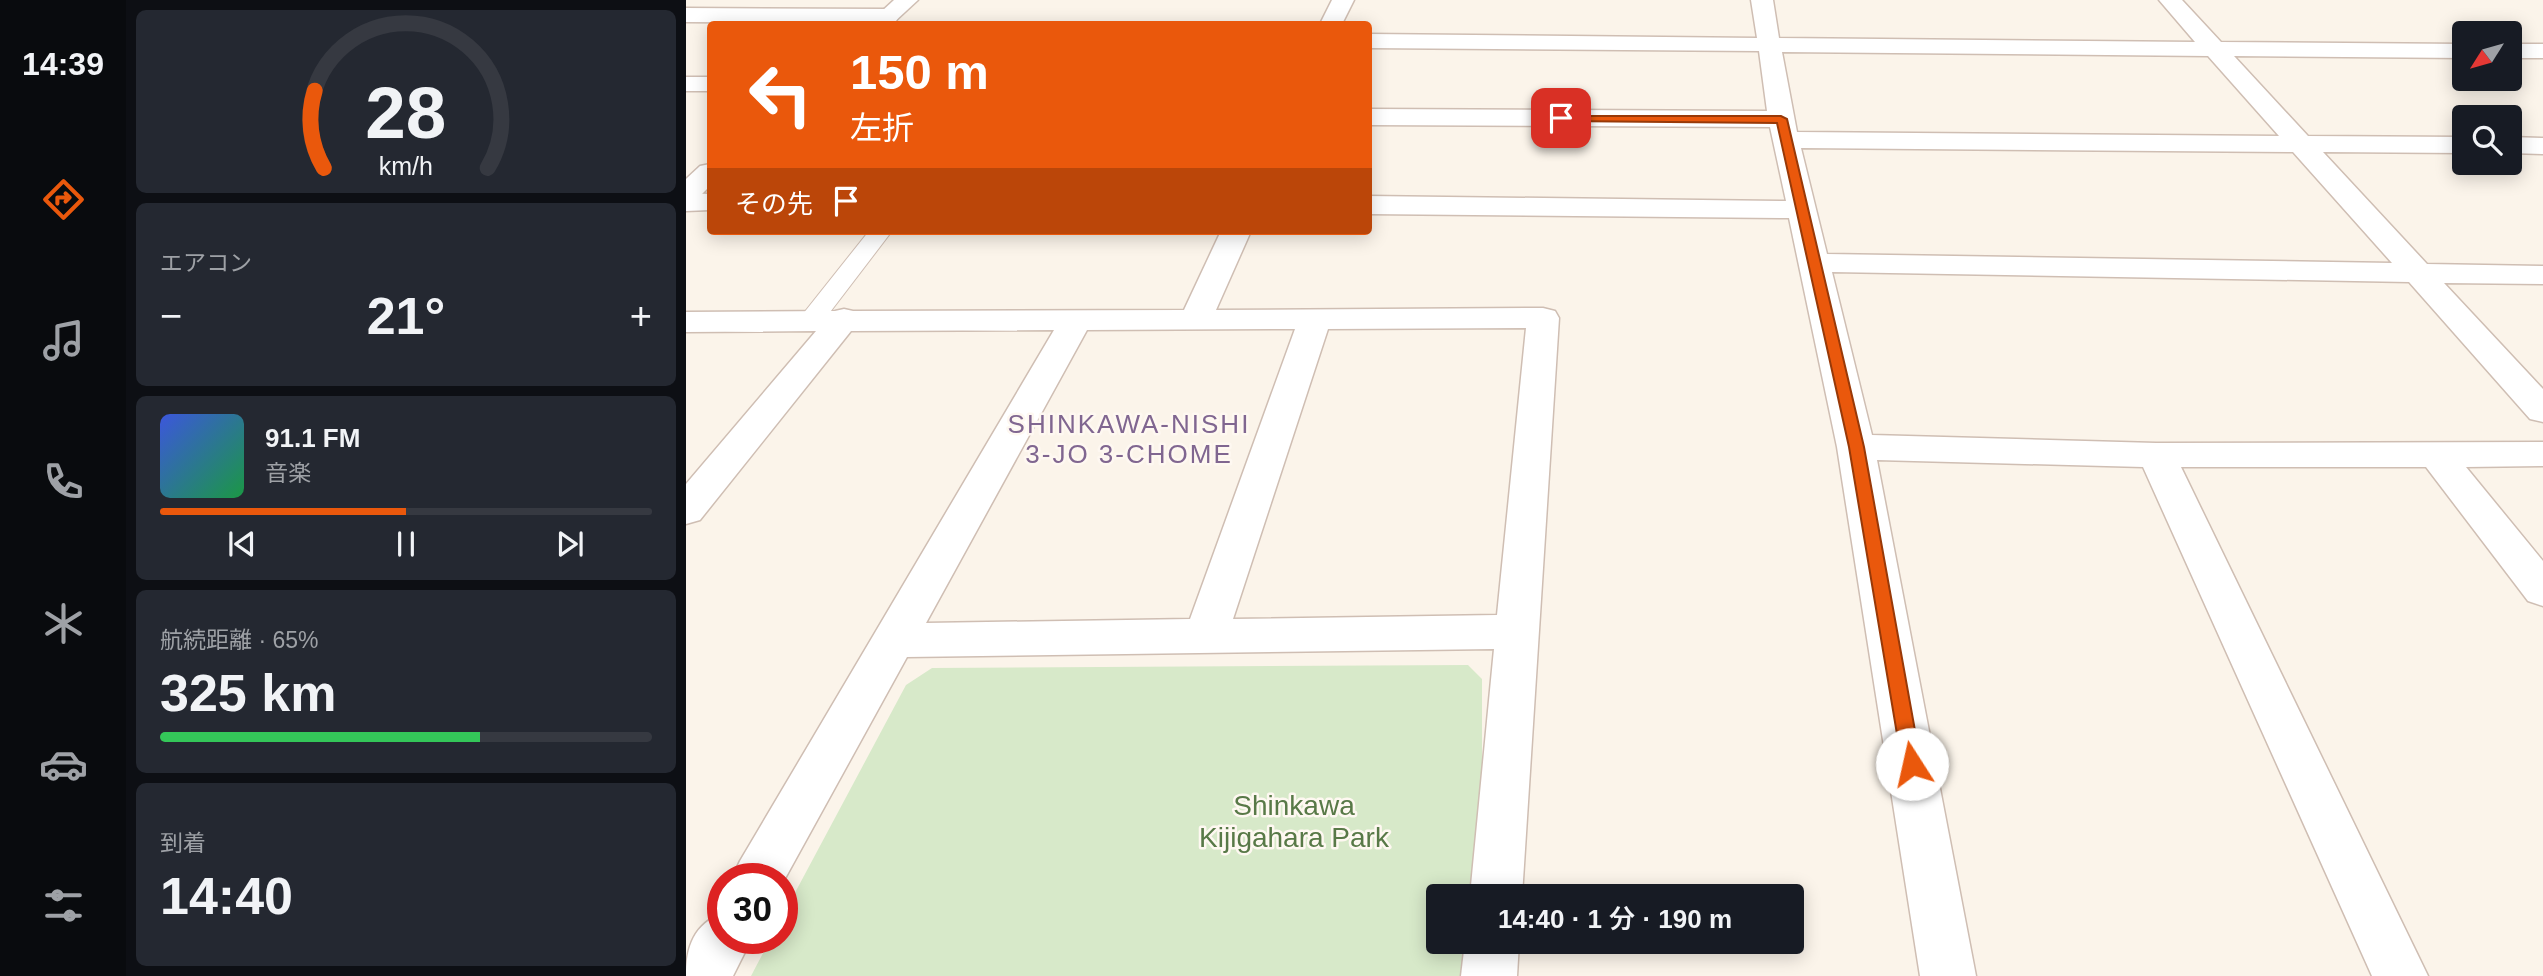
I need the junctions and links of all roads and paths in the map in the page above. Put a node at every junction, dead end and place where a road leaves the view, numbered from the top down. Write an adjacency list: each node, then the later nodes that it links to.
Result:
1 (907, 0): 6 (street)
2 (1343, 0): 7 (street)
3 (1762, 0): 9 (street)
4 (2171, 0): 10 (street)
5 (686, 15): 6 (street)
6 (884, 20)
7 (1332, 21)
8 (1372, 41): 9 (street)
9 (1770, 47): 10 (street); 17 (street)
10 (2215, 50): 11 (street); 18 (street)
11 (2452, 51)
12 (2522, 51): 13 (street)
13 (2543, 51)
14 (686, 84): 15 (street)
15 (707, 85)
16 (1372, 117): 17 (street)
17 (1784, 129): 18 (street); 25 (street)
18 (2302, 145): 19 (street); 29 (street)
19 (2452, 145)
20 (2522, 145): 21 (street)
21 (2543, 146)
22 (700, 184): 23 (street)
23 (686, 202)
24 (1372, 205): 25 (street)
25 (1802, 210): 28 (street)
26 (879, 235): 33 (lane)
27 (1234, 235): 31 (street)
28 (1815, 263): 29 (street); 37 (street)
29 (2419, 274): 30 (street); 36 (street)
30 (2543, 275)
31 (1196, 318): 32 (street); 34 (street)
32 (1315, 318): 43 (street); 44 (street)
33 (828, 319): 34 (street); 35 (street); 41 (street)
34 (1077, 319): 45 (street)
35 (686, 322)
36 (2543, 411)
37 (1856, 447): 38 (street); 52 (street)
38 (2156, 454): 39 (street); 53 (street)
39 (2436, 454): 40 (street); 42 (street)
40 (2543, 454)
41 (686, 510)
42 (2543, 590)
43 (1518, 632): 44 (street); 47 (street)
44 (1206, 636): 45 (street)
45 (894, 640): 46 (street)
46 (767, 863)
47 (1497, 884)
48 (716, 954): 50 (street)
49 (1491, 954): 51 (street)
50 (703, 976)
51 (1489, 976)
52 (1948, 976)
53 (2400, 976)

